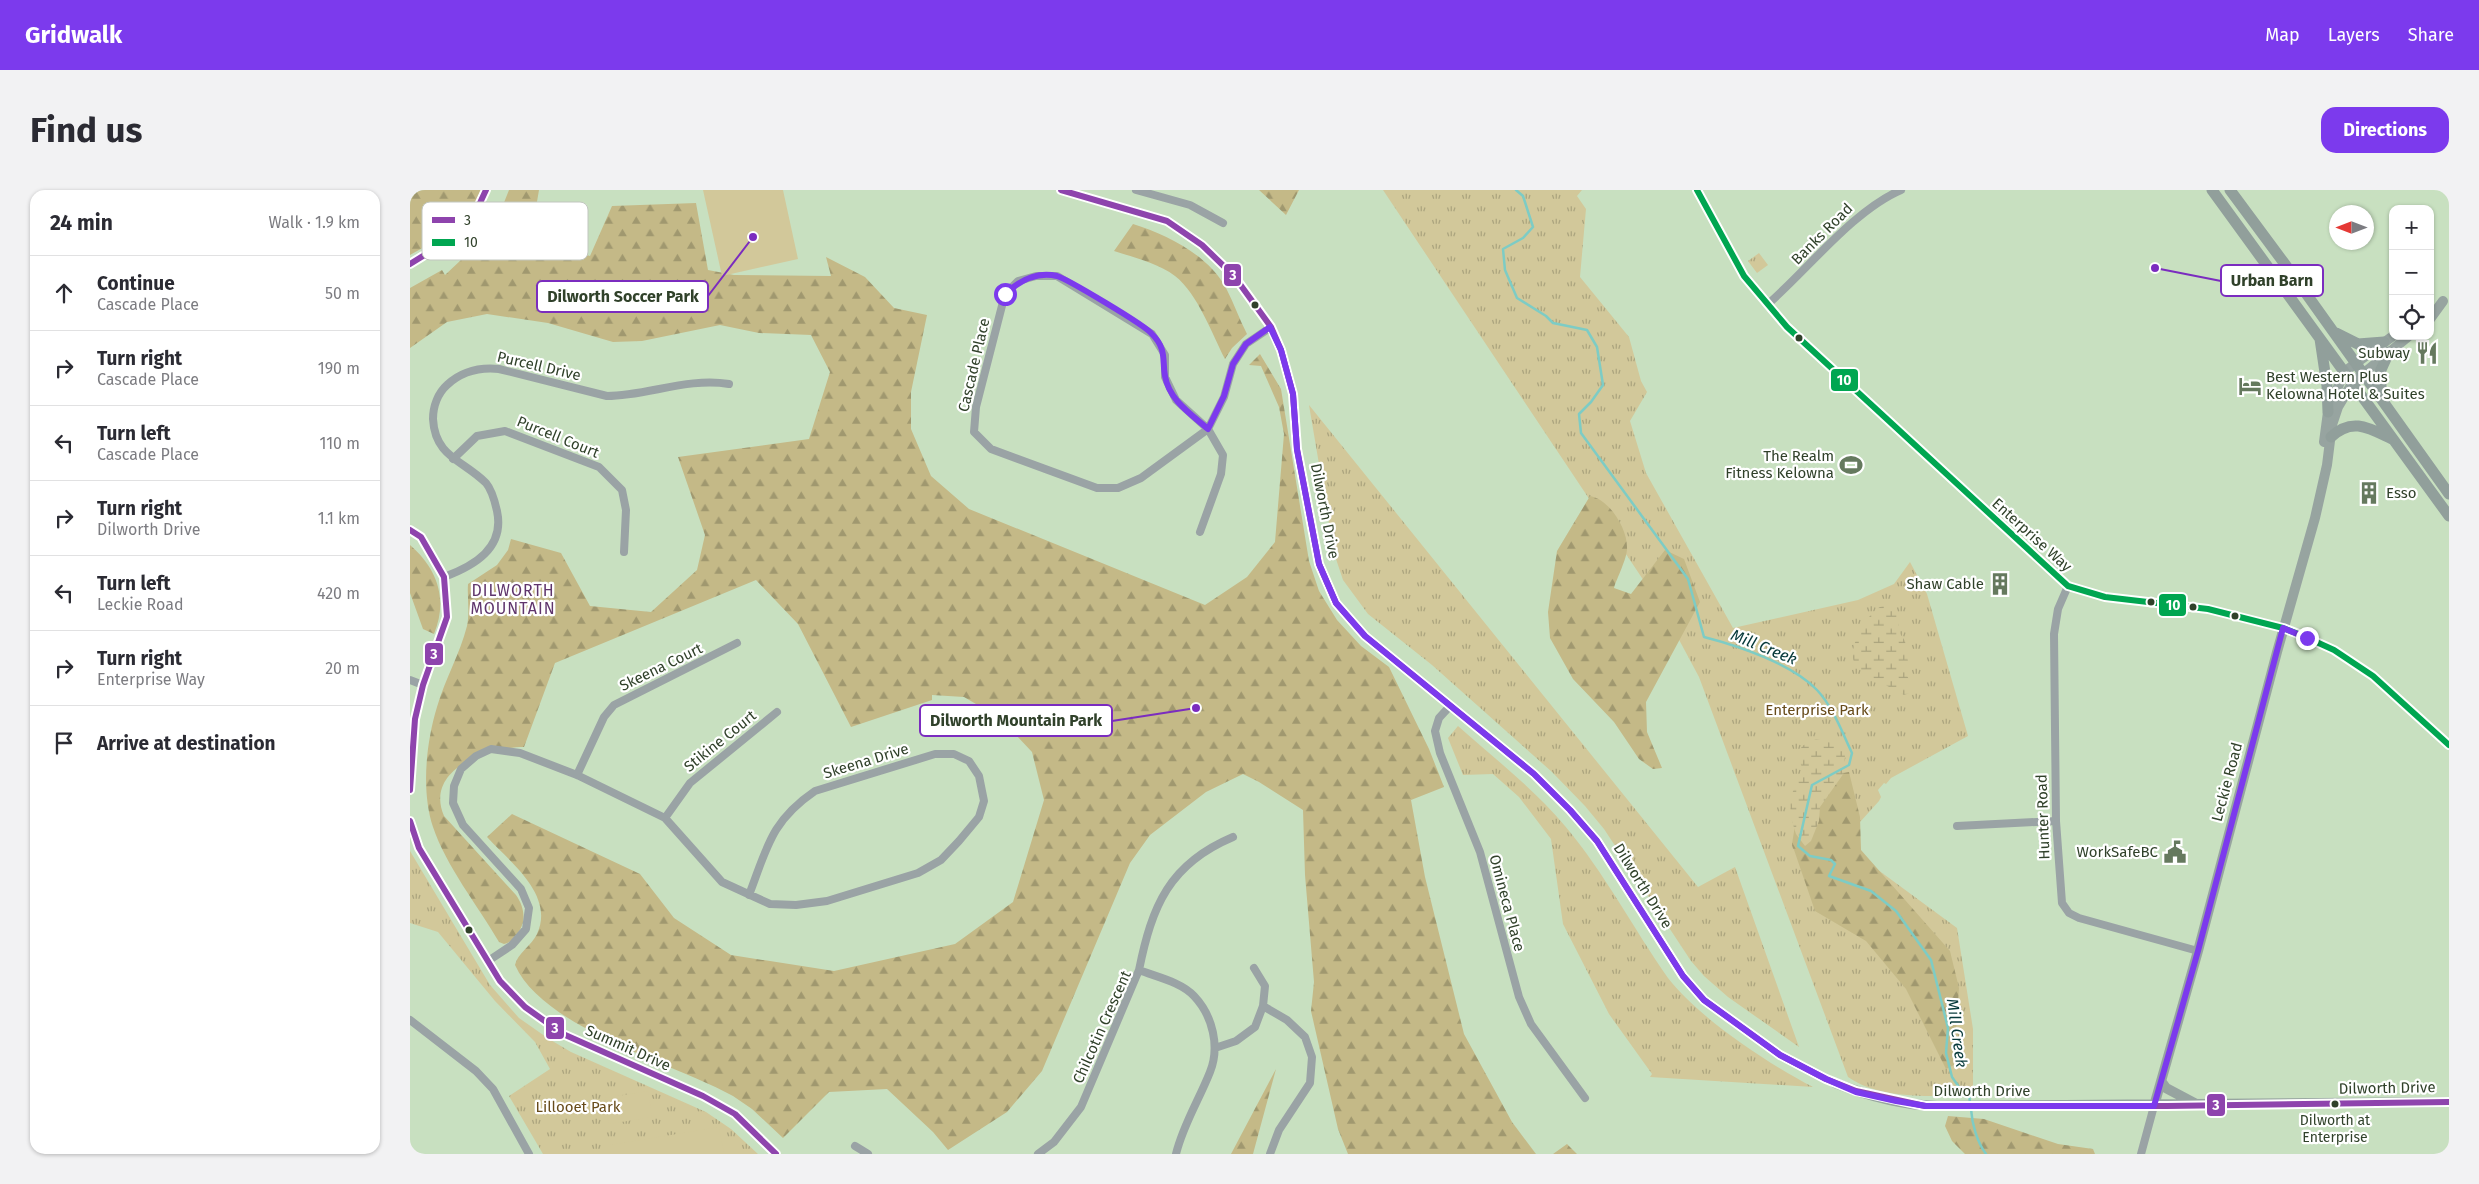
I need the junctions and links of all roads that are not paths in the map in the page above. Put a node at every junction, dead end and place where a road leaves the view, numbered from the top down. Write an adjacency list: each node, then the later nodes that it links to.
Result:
1 (486, 190): 8 (street)
2 (1061, 190): 16 (street, Dilworth Drive)
3 (1136, 190): 9 (street)
4 (1697, 190): 13 (street, Enterprise Way)
5 (1901, 190): 13 (street, Banks Road)
6 (2212, 190): 18 (highway)
7 (2230, 190): 17 (highway)
8 (480, 202)
9 (1223, 222)
10 (422, 257): 11 (street)
11 (410, 264)
12 (2446, 299): 14 (main road); 15 (main road)
13 (1768, 304): 38 (street, Enterprise Way)
14 (2434, 305)
15 (2434, 314)
16 (1270, 327): 27 (street, Cascade Place); 43 (street, Dilworth Drive)
17 (2334, 332): 19 (highway); 20 (highway)
18 (2320, 338): 21 (highway); 26 (highway)
19 (2388, 343): 20 (main road, Leckie Road); 22 (main road, Leckie Road); 25 (highway)
20 (2355, 363): 21 (main road, Leckie Road); 22 (highway)
21 (2344, 372): 23 (highway); 26 (main road, Leckie Road)
22 (2363, 374): 23 (main road, Leckie Road); 25 (highway)
23 (2353, 382): 28 (main road, Leckie Road); 29 (highway)
24 (729, 384): 30 (street, Purcell Drive)
25 (2383, 401): 32 (highway)
26 (2328, 412): 31 (main road, Leckie Road)
27 (1208, 429): 27 (street, Cascade Place); 35 (street)
28 (2331, 437): 29 (highway); 31 (main road, Leckie Road)
29 (2394, 439): 33 (highway)
30 (453, 459): 36 (street, Purcell Court); 37 (street, Purcell Drive)
31 (2327, 465): 39 (main road, Leckie Road)
32 (2449, 494)
33 (2449, 516)
34 (410, 530): 37 (street)
35 (1200, 532)
36 (624, 552)
37 (444, 576): 42 (street)
38 (2068, 586): 39 (street, Enterprise Way); 50 (street, Hunter Road)
39 (2283, 628): 45 (street, Enterprise Way); 54 (main road, Leckie Road)
40 (737, 643): 46 (street, Skeena Court)
41 (410, 680): 42 (street)
42 (423, 685): 47 (street)
43 (1450, 706): 62 (street, Dilworth Drive); 63 (street, Omineca Place)
44 (777, 712): 48 (street, Stikine Court)
45 (2449, 745)
46 (577, 776): 48 (street, Skeena Drive); 55 (street, Skeena Drive)
47 (410, 790)
48 (665, 818): 53 (street, Skeena Drive)
49 (410, 821): 55 (street, Summit Drive)
50 (2056, 821): 51 (street); 54 (street, Hunter Road)
51 (1957, 826)
52 (1233, 837): 57 (street)
53 (749, 895): 53 (street, Skeena Drive)
54 (2198, 951): 61 (main road, Leckie Road)
55 (488, 961): 69 (street, Summit Drive)
56 (1254, 968): 58 (street)
57 (1139, 970): 60 (street, Chilcotin Crescent); 71 (street, Chilcotin Crescent)
58 (1263, 1006): 60 (street); 73 (street)
59 (410, 1020): 68 (street)
60 (1215, 1048): 72 (street, Chilcotin Crescent)
61 (2161, 1081): 65 (main road); 66 (main road, Leckie Road)
62 (1835, 1083): 66 (main road, Dilworth Drive)
63 (1585, 1098)
64 (2449, 1102): 65 (main road, Dilworth Drive)
65 (2198, 1105): 66 (main road, Dilworth Drive)
66 (2154, 1106): 74 (street)
67 (854, 1146): 70 (street)
68 (529, 1154)
69 (776, 1154)
70 (868, 1154)
71 (1038, 1154)
72 (1176, 1154)
73 (1270, 1154)
74 (2141, 1154)

